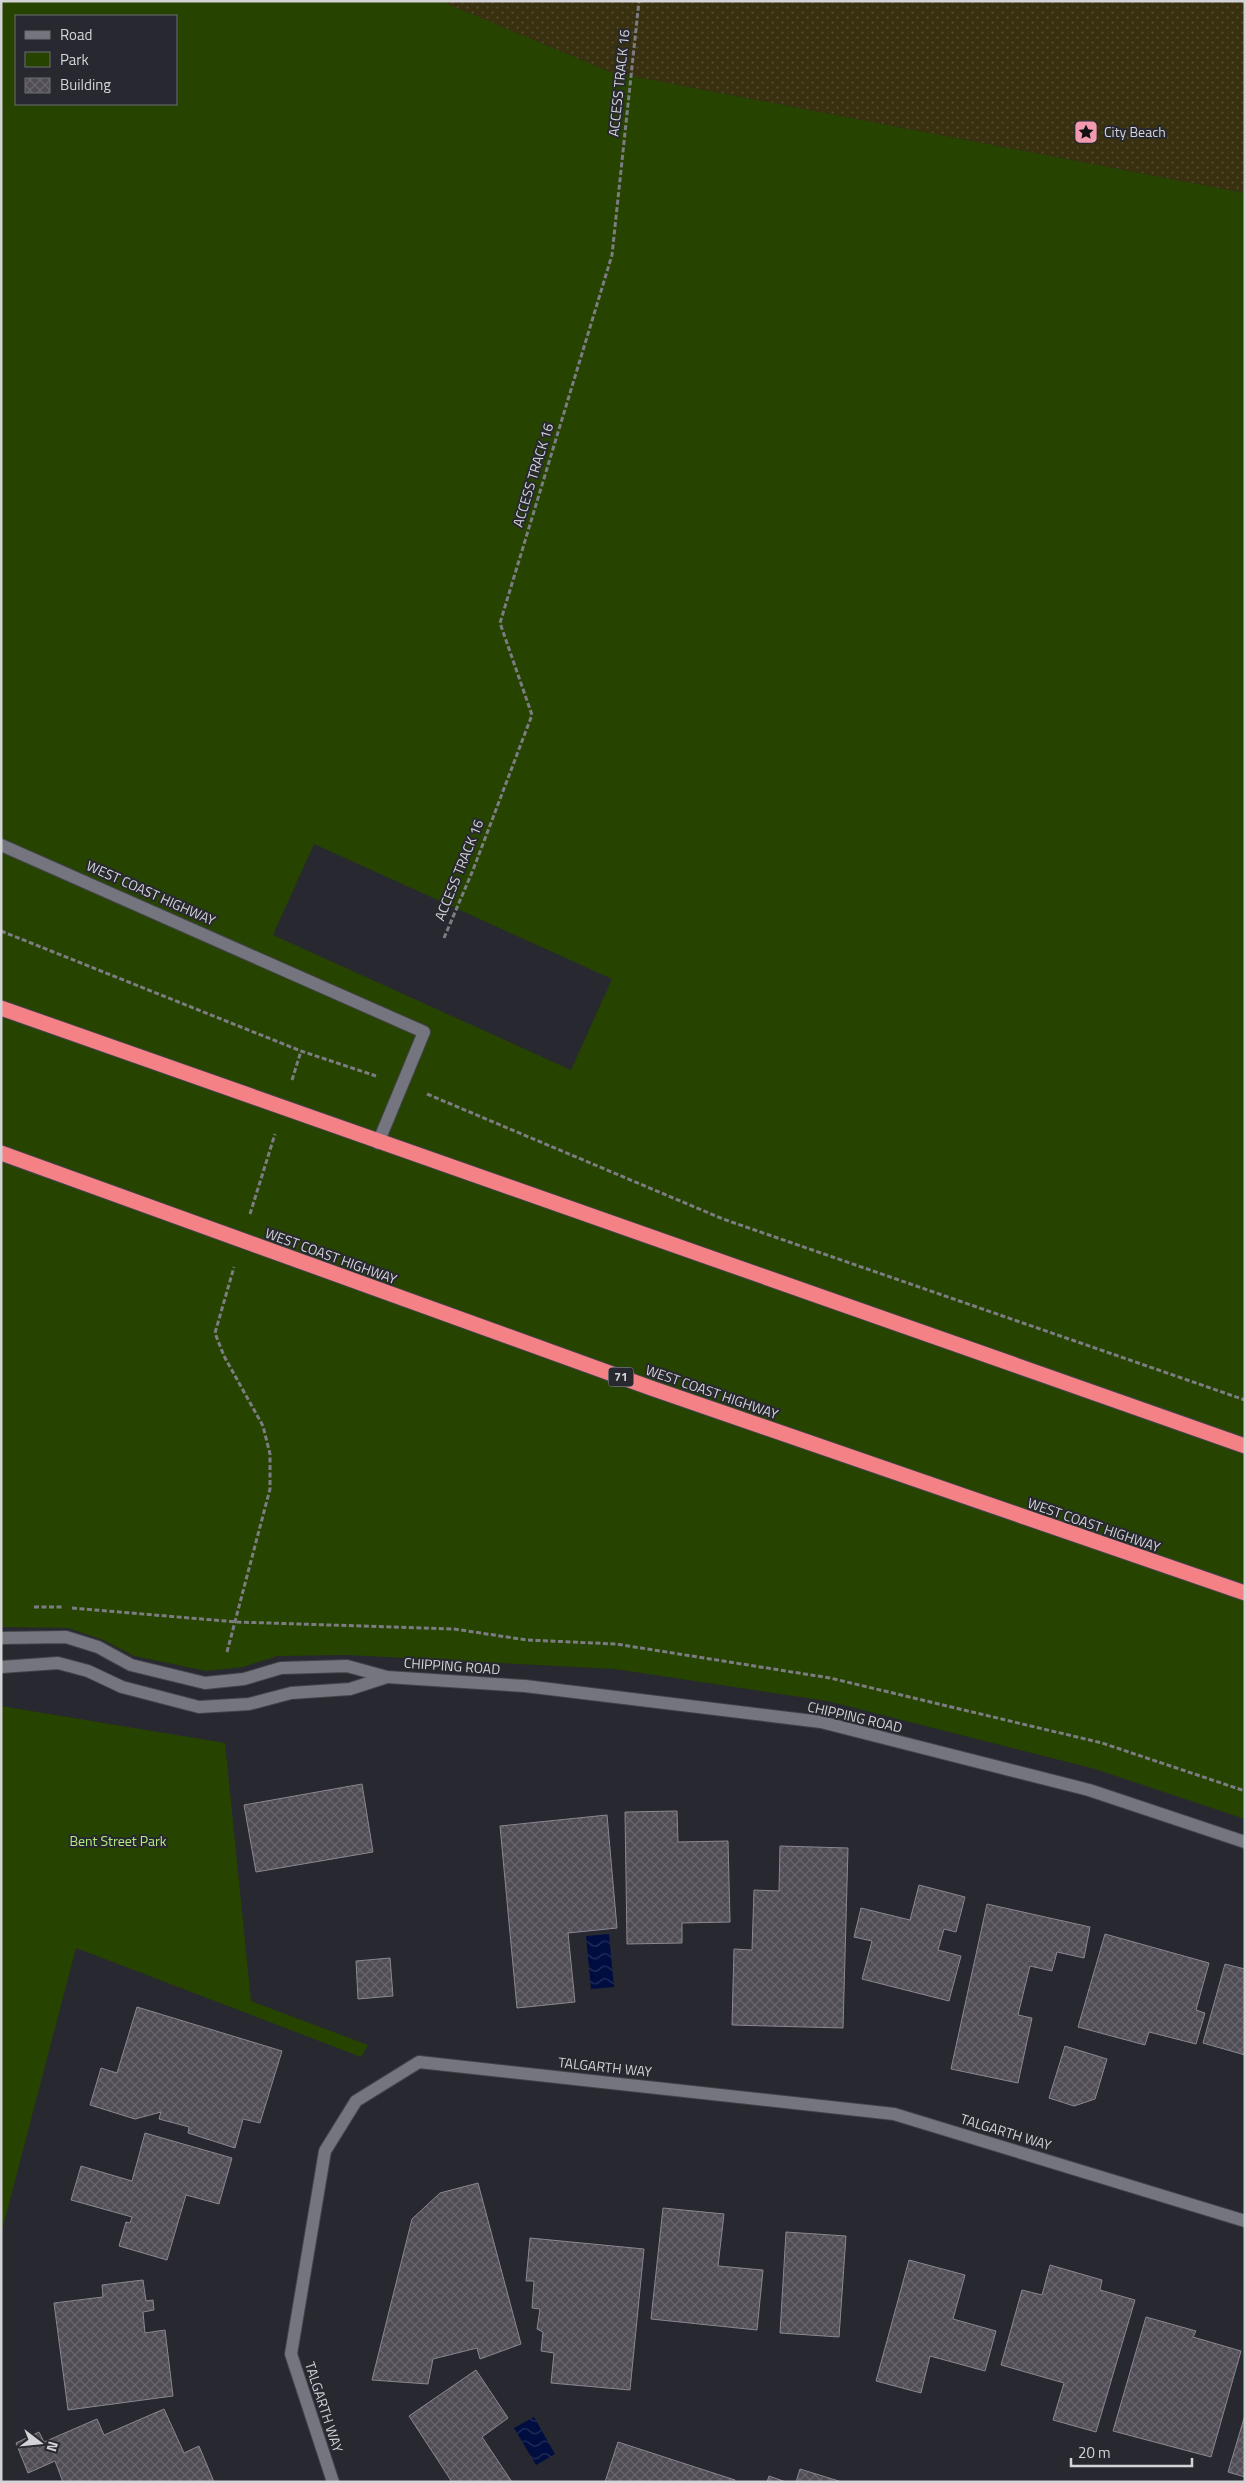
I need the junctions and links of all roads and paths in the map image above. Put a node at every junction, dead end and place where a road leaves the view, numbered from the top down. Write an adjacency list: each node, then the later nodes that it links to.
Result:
1 (639, 1): 4 (path, ACCESS TRACK 16)
2 (1, 845): 10 (street, WEST COAST HIGHWAY)
3 (1, 931): 6 (path)
4 (444, 938)
5 (1, 1008): 9 (highway)
6 (301, 1051): 7 (path); 9 (path)
7 (381, 1078)
8 (437, 1098): 13 (path)
9 (283, 1109): 10 (highway); 12 (path)
10 (378, 1143): 14 (highway)
11 (1, 1153): 12 (highway, WEST COAST HIGHWAY / 71)
12 (242, 1241): 15 (highway, WEST COAST HIGHWAY / 71); 17 (path)
13 (1245, 1400)
14 (1245, 1446)
15 (1245, 1593)
16 (28, 1608): 17 (path)
17 (237, 1622): 21 (path); 22 (path)
18 (1, 1638): 21 (street, CHIPPING ROAD)
19 (1, 1667): 20 (street, CHIPPING ROAD)
20 (387, 1677): 21 (street, CHIPPING ROAD); 23 (street, CHIPPING ROAD)
21 (218, 1682)
22 (1245, 1791)
23 (1245, 1842)
24 (1245, 2221): 25 (street, TALGARTH WAY)
25 (333, 2482)

